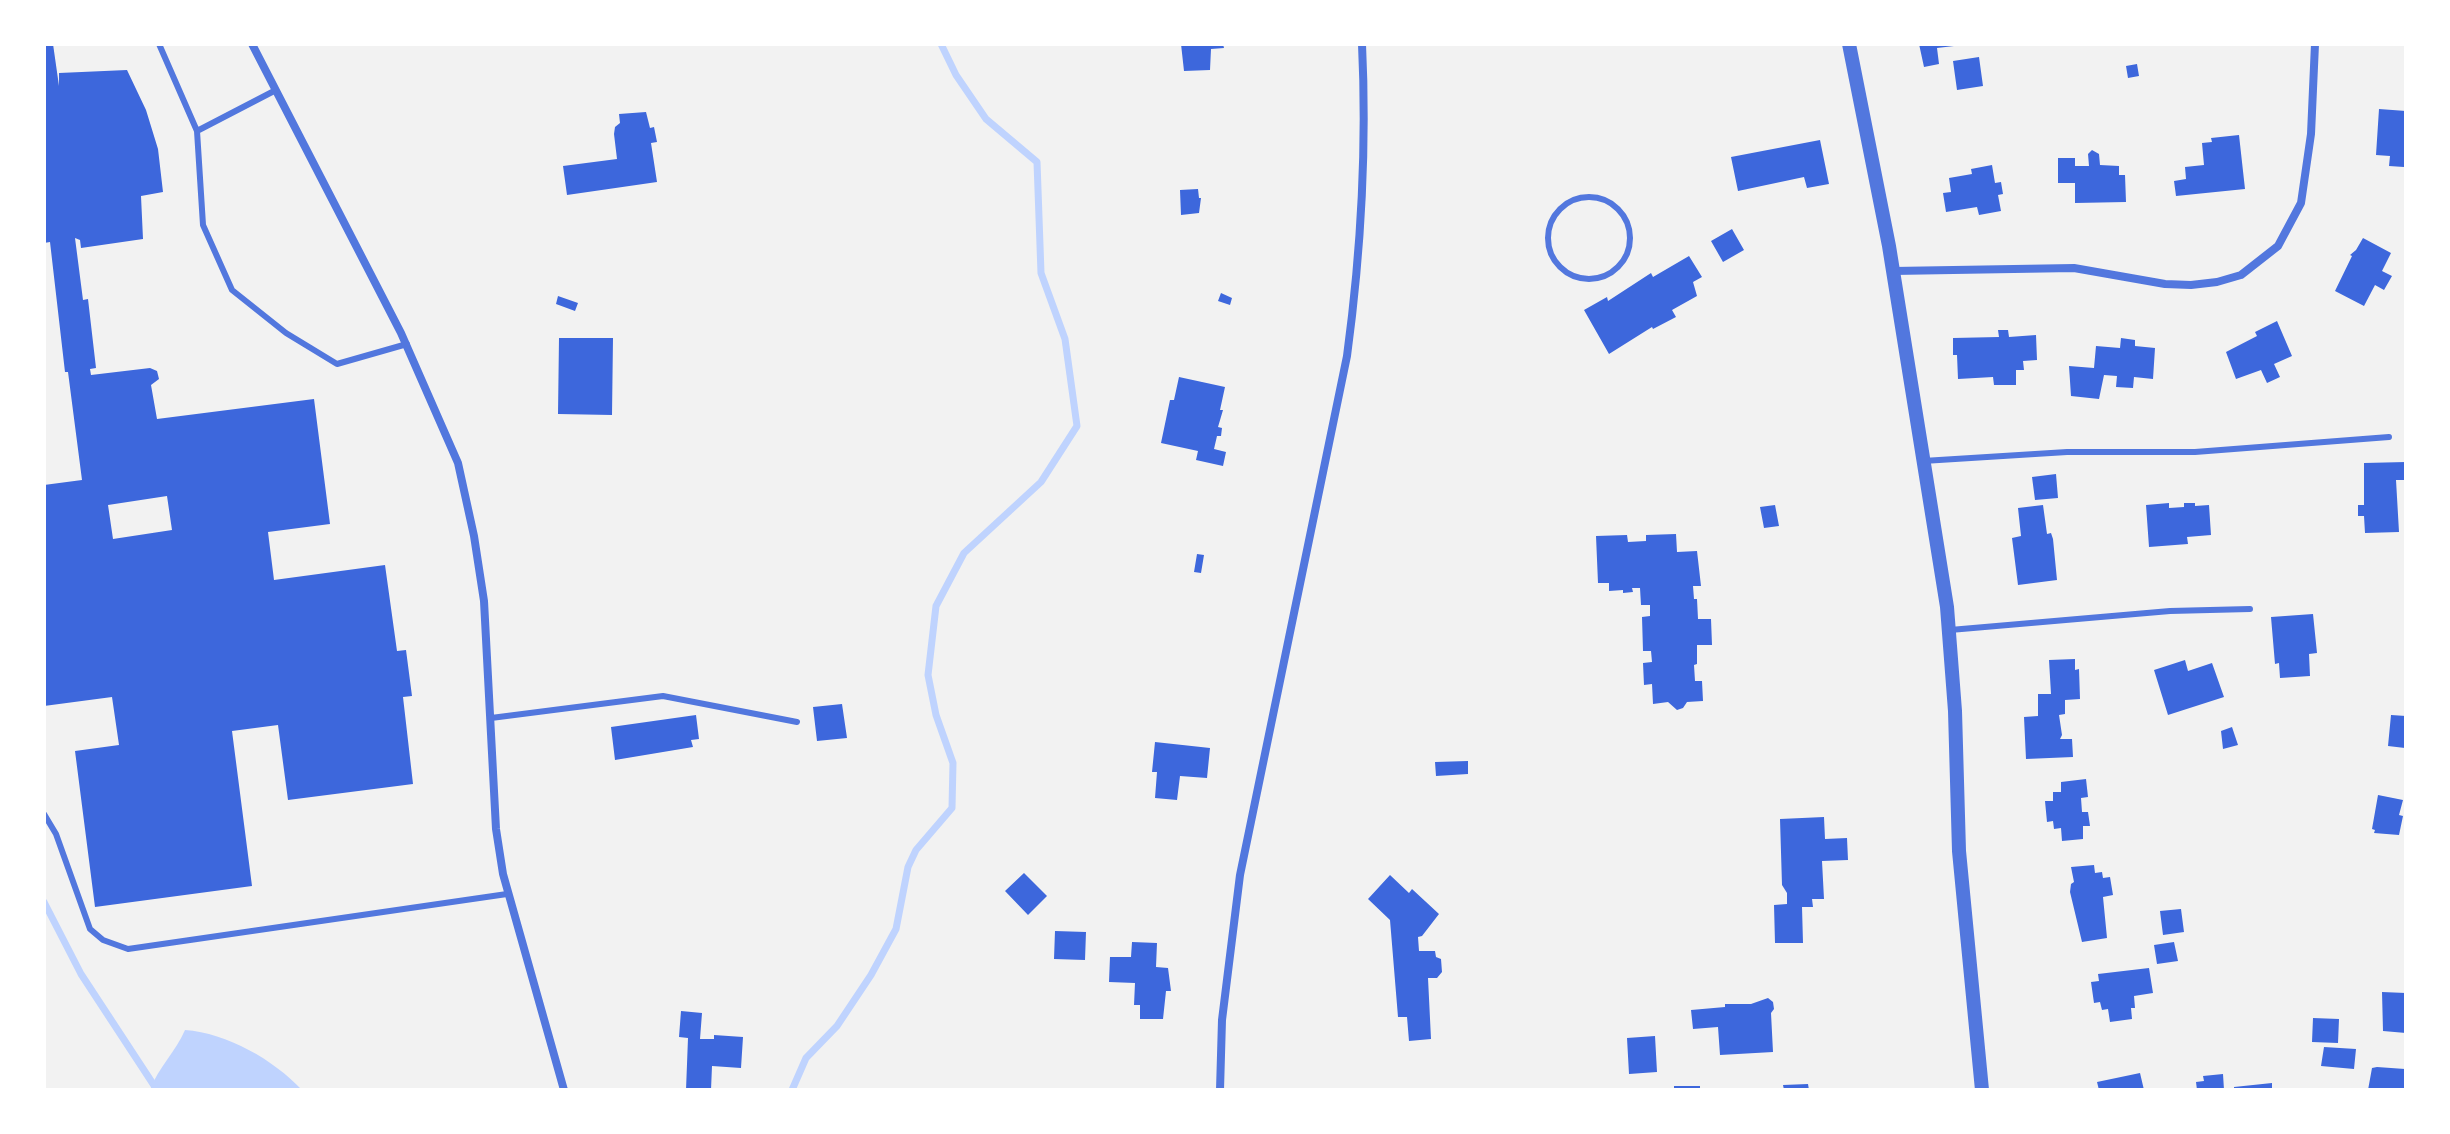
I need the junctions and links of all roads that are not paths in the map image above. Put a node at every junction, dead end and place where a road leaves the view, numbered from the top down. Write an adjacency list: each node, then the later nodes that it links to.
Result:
1 (159, 44): 7 (lane)
2 (252, 44): 6 (street)
3 (1362, 44): 20 (street)
4 (1849, 44): 9 (street)
5 (2315, 44): 9 (street)
6 (276, 90): 7 (lane); 10 (street)
7 (197, 131): 10 (lane)
8 (1548, 241): 8 (lane)
9 (1893, 271): 12 (street)
10 (407, 344): 15 (street)
11 (2389, 437): 12 (lane)
12 (1923, 461): 14 (street)
13 (2250, 609): 14 (lane)
14 (1950, 630): 21 (street)
15 (491, 718): 16 (lane); 18 (street)
16 (797, 722)
17 (44, 814): 18 (lane)
18 (507, 894): 19 (street)
19 (564, 1090)
20 (1220, 1090)
21 (1982, 1090)

